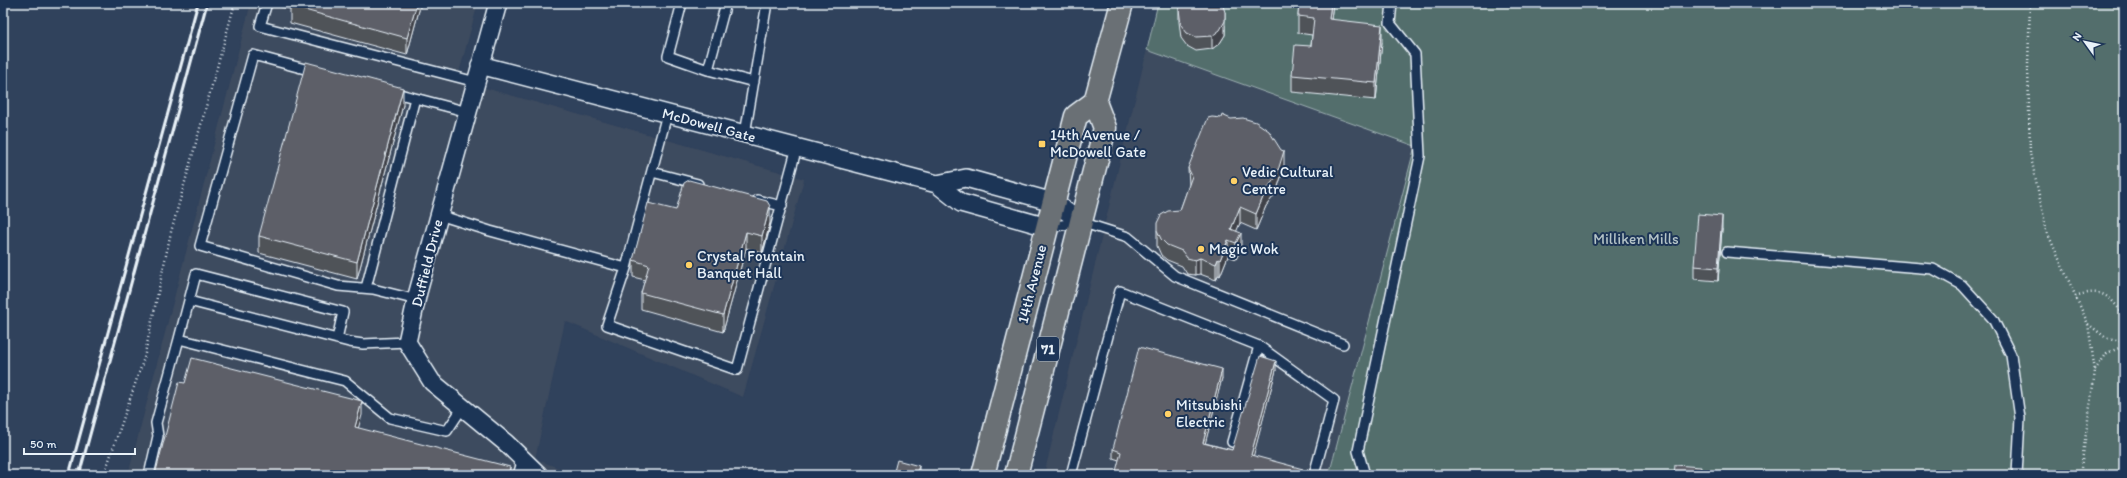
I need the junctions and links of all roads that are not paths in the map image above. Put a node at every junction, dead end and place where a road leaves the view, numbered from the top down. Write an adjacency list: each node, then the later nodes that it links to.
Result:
1 (267, 3): 11 (lane)
2 (498, 3): 8 (street, Duffield Drive)
3 (682, 3): 9 (lane)
4 (726, 3): 9 (lane)
5 (767, 3): 12 (lane)
6 (1122, 3): 15 (main road)
7 (1392, 3): 49 (lane)
8 (480, 65): 11 (street, Duffield Drive); 17 (street, McDowell Gate)
9 (708, 70): 12 (lane)
10 (322, 73): 31 (lane)
11 (476, 82): 16 (street, Duffield Drive)
12 (754, 82): 18 (lane)
13 (384, 90): 14 (lane)
14 (415, 98): 16 (lane); 31 (lane)
15 (1095, 102): 24 (main road, 14th Avenue / 71); 27 (main road, 71)
16 (468, 112): 26 (street, Duffield Drive)
17 (667, 114): 18 (street, McDowell Gate); 20 (lane)
18 (745, 134): 19 (street, McDowell Gate)
19 (797, 147): 21 (street, McDowell Gate); 25 (lane)
20 (652, 172): 22 (lane); 30 (lane)
21 (937, 184): 24 (street, McDowell Gate); 28 (street, McDowell Gate)
22 (705, 186)
23 (752, 198): 25 (lane)
24 (1053, 202): 27 (street, McDowell Gate); 28 (main road, 14th Avenue / 71)
25 (782, 206): 30 (lane)
26 (439, 215): 30 (lane); 33 (street, Duffield Drive)
27 (1081, 222): 28 (lane); 37 (lane); 46 (main road, 71)
28 (1047, 227): 45 (main road, 14th Avenue / 71)
29 (1727, 252): 50 (lane)
30 (626, 268)
31 (366, 288): 33 (lane)
32 (189, 300): 34 (lane); 35 (lane); 35 (lane)
33 (417, 300): 36 (street, Duffield Drive)
34 (179, 339): 39 (lane); 42 (lane)
35 (337, 340): 36 (lane)
36 (408, 342): 39 (street)
37 (1343, 344)
38 (1259, 346): 40 (lane); 47 (lane); 48 (lane)
39 (463, 407): 41 (street)
40 (1232, 442)
41 (523, 458): 43 (lane); 44 (street)
42 (148, 475)
43 (518, 475)
44 (539, 475)
45 (983, 475)
46 (1016, 475)
47 (1071, 475)
48 (1314, 475)
49 (1365, 475)
50 (2017, 475)

